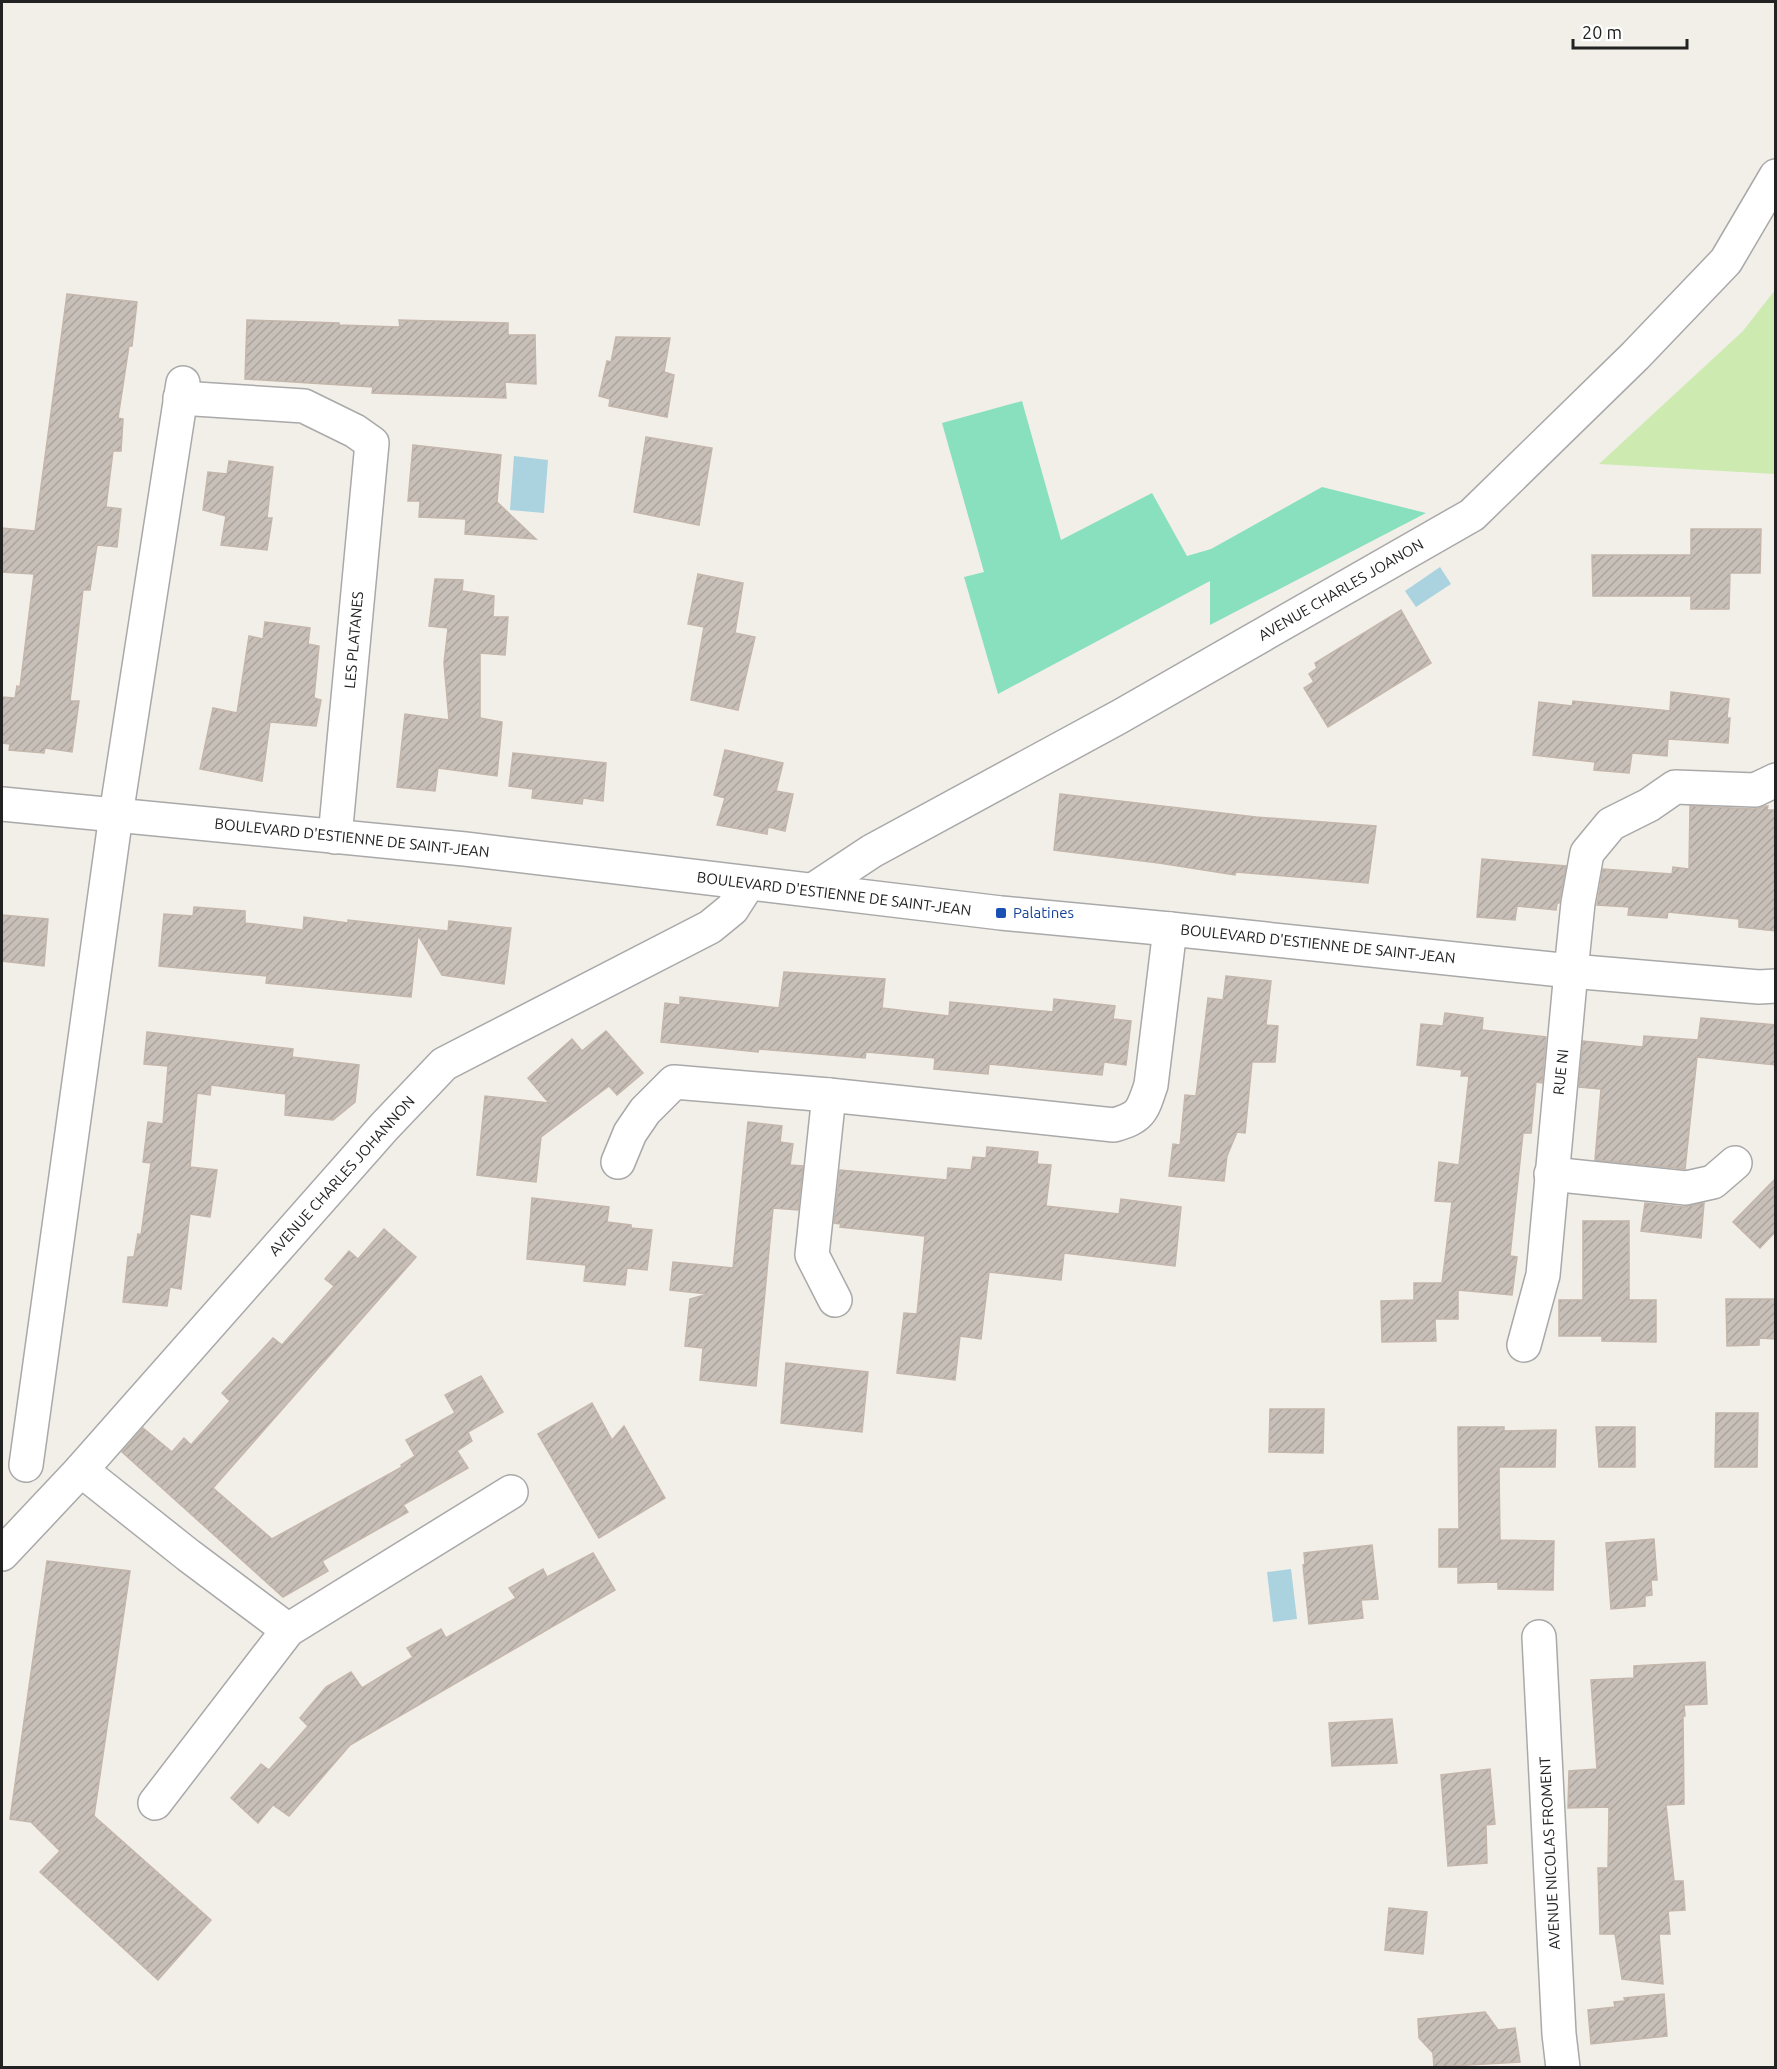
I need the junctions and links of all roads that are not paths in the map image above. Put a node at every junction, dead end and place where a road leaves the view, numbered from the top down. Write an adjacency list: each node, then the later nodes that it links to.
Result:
1 (1776, 176): 7 (street, AVENUE CHARLES JOANON)
2 (1776, 780): 9 (street, RUE NI)
3 (2, 804): 4 (street, BOULEVARD D'ESTIENNE DE SAINT-JEAN)
4 (116, 815): 5 (street, BOULEVARD D'ESTIENNE DE SAINT-JEAN); 5 (street, LES PLATANES); 17 (street)
5 (335, 837): 6 (street, BOULEVARD D'ESTIENNE DE SAINT-JEAN)
6 (748, 884): 7 (street, BOULEVARD D'ESTIENNE DE SAINT-JEAN); 18 (street, AVENUE CHARLES JOHANNON)
7 (813, 890): 8 (street, BOULEVARD D'ESTIENNE DE SAINT-JEAN)
8 (1170, 929): 9 (street, BOULEVARD D'ESTIENNE DE SAINT-JEAN); 11 (street)
9 (1571, 971): 10 (street, BOULEVARD D'ESTIENNE DE SAINT-JEAN); 14 (street, RUE NI)
10 (1776, 986)
11 (829, 1095): 12 (street); 15 (street)
12 (618, 1162)
13 (1735, 1163): 14 (street)
14 (1551, 1174): 16 (street, RUE NI)
15 (835, 1300)
16 (1524, 1345)
17 (26, 1465)
18 (81, 1470): 20 (street, AVENUE CHARLES JOHANNON); 21 (street)
19 (511, 1492): 21 (street)
20 (2, 1554)
21 (288, 1630): 23 (street)
22 (1539, 1637): 24 (street, AVENUE NICOLAS FROMENT)
23 (155, 1803)
24 (1563, 2067)

